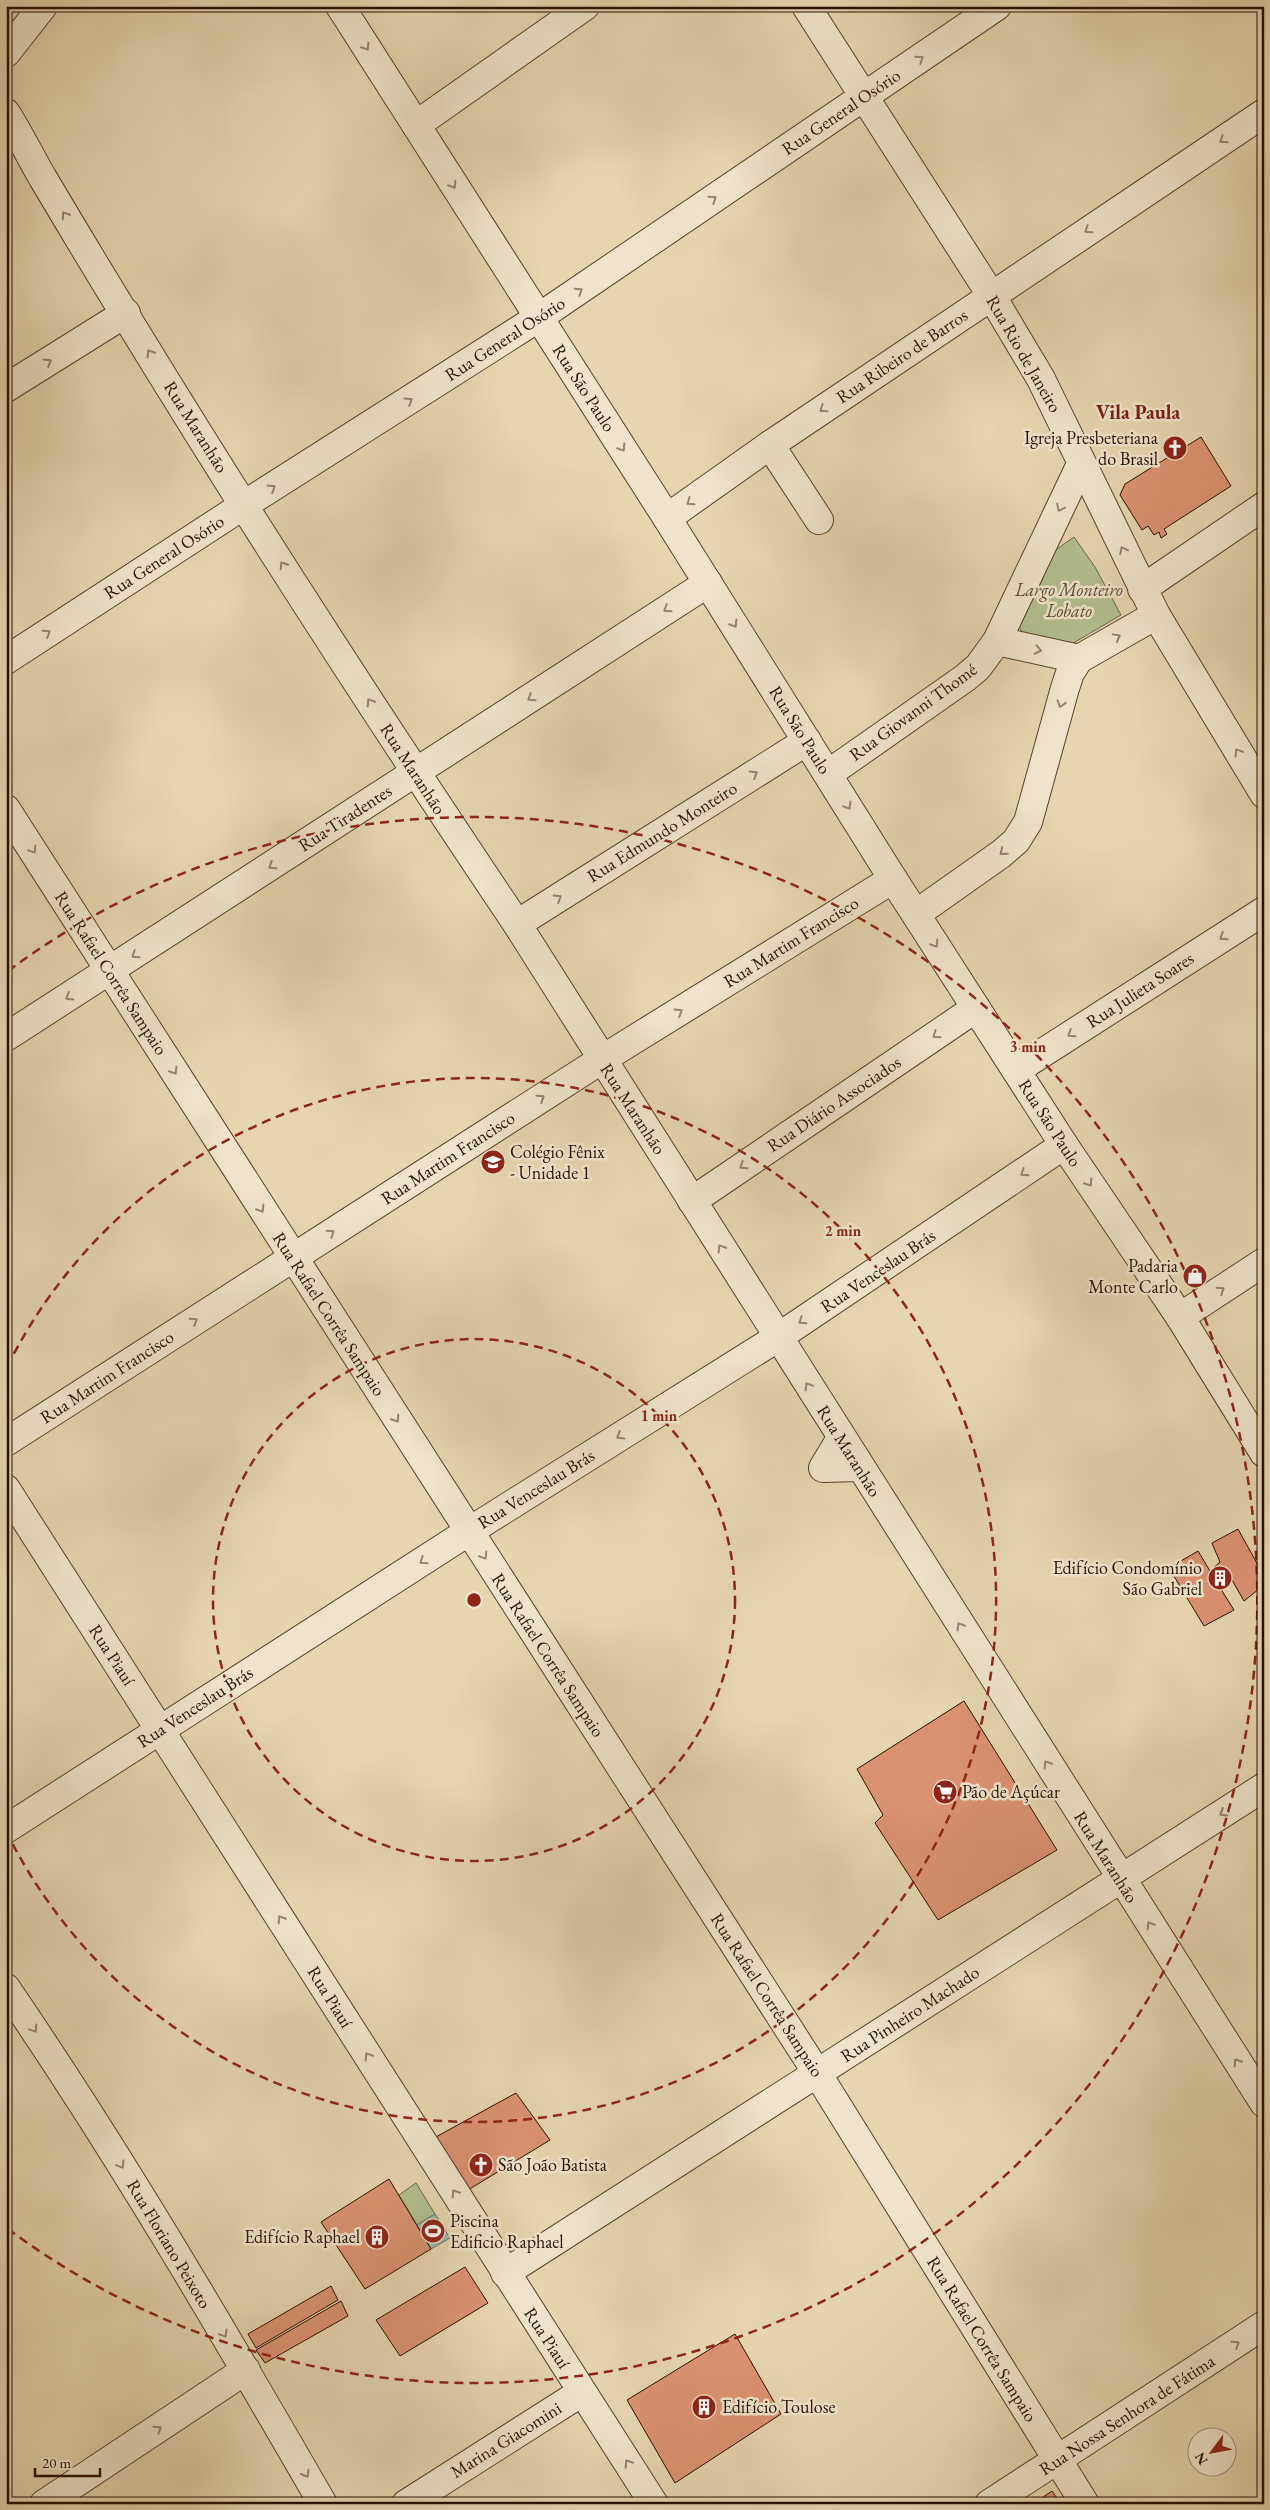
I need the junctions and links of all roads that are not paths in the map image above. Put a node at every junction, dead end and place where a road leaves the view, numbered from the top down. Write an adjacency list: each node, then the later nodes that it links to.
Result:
1 (43, 6): 6 (street)
2 (340, 6): 10 (street, Rua São Paulo, one-way to 10)
3 (585, 6): 10 (street)
4 (806, 6): 7 (street, Rua Rio de Janeiro)
5 (997, 6): 7 (street, Rua General Osório, one-way to 5)
6 (6, 53)
7 (864, 97): 11 (street, Rua Rio de Janeiro); 13 (street, Rua General Osório, one-way to 7)
8 (6, 113): 12 (street, Rua Maranhão, one-way to 8)
9 (1264, 113): 11 (street, Rua Ribeiro de Barros, one-way to 11)
10 (416, 125): 13 (street, Rua São Paulo, one-way to 13)
11 (991, 295): 15 (street, Rua Ribeiro de Barros, one-way to 15); 16 (street, Rua Rio de Janeiro)
12 (126, 313): 14 (street, one-way to 12); 17 (street, Rua Maranhão, one-way to 12)
13 (538, 318): 17 (street, Rua General Osório, one-way to 13); 19 (street, Rua São Paulo, one-way to 19)
14 (6, 388)
15 (770, 445): 19 (street, Rua Ribeiro de Barros, one-way to 19); 20 (street)
16 (1081, 464): 22 (street, Rua Rio de Janeiro, one-way to 16); 24 (street, one-way to 24)
17 (244, 505): 26 (street, Rua General Osório, one-way to 17); 28 (street, Rua Maranhão, one-way to 17)
18 (1264, 506): 22 (street)
19 (667, 518): 21 (street, Rua São Paulo)
20 (819, 520)
21 (708, 583): 27 (street, Rua São Paulo, one-way to 27); 28 (street, Rua Tiradentes, one-way to 28)
22 (1142, 589): 23 (street, Rua Rio de Janeiro)
23 (1156, 615): 25 (street, one-way to 23); 30 (street, Rua Rio de Janeiro, one-way to 23)
24 (997, 641): 25 (street, one-way to 25); 29 (street, Rua Giovanni Thomé)
25 (1079, 659): 34 (street, one-way to 34)
26 (6, 660)
27 (807, 741): 29 (street, Rua São Paulo); 35 (street, Rua Edmundo Monteiro, one-way to 27)
28 (415, 773): 35 (street, Rua Maranhão); 36 (street, Rua Tiradentes, one-way to 36)
29 (828, 774): 32 (street, Rua São Paulo, one-way to 32)
30 (1264, 794)
31 (6, 809): 36 (street, Rua Rafael Corrêa Sampaio, one-way to 36)
32 (893, 879): 34 (street, Rua São Paulo); 39 (street, Rua Martim Francisco, one-way to 32)
33 (1264, 910): 40 (street, Rua Julieta Soares, one-way to 40)
34 (916, 914): 37 (street, Rua São Paulo, one-way to 37)
35 (517, 924): 39 (street, Rua Maranhão)
36 (110, 971): 38 (street, Rua Tiradentes, one-way to 38); 43 (street, Rua Rafael Corrêa Sampaio, one-way to 43)
37 (976, 1008): 40 (street, Rua São Paulo); 42 (street, Rua Diário Associados, one-way to 42)
38 (6, 1037)
39 (601, 1060): 42 (street, Rua Maranhão); 43 (street, Rua Martim Francisco, one-way to 39)
40 (1016, 1070): 41 (street, Rua São Paulo)
41 (1064, 1146): 45 (street, Rua São Paulo, one-way to 45); 46 (street, Rua Venceslau Brás, one-way to 46)
42 (692, 1201): 46 (street, Rua Maranhão, one-way to 42)
43 (292, 1258): 47 (street, Rua Martim Francisco, one-way to 43); 50 (street, Rua Rafael Corrêa Sampaio, one-way to 50)
44 (1264, 1262): 45 (street, one-way to 44)
45 (1180, 1317): 48 (street, Rua São Paulo)
46 (777, 1338): 50 (street, Rua Venceslau Brás, one-way to 50); 54 (street, Rua Maranhão, one-way to 46)
47 (6, 1442)
48 (1264, 1453)
49 (6, 1490): 51 (street, Rua Piauí)
50 (468, 1532): 51 (street, Rua Venceslau Brás, one-way to 51); 56 (street, Rua Rafael Corrêa Sampaio, one-way to 56)
51 (160, 1730): 53 (street, Rua Venceslau Brás); 58 (street, Rua Piauí, one-way to 51)
52 (1264, 1787): 54 (street, Rua Pinheiro Machado, one-way to 54)
53 (6, 1829)
54 (1120, 1879): 56 (street, Rua Pinheiro Machado); 57 (street, Rua Maranhão, one-way to 54)
55 (6, 1988): 60 (street, Rua Floriano Peixoto, one-way to 60)
56 (817, 2073): 58 (street, Rua Pinheiro Machado); 62 (street, Rua Rafael Corrêa Sampaio)
57 (1264, 2103)
58 (505, 2273): 61 (street, Rua Piauí)
59 (1264, 2325): 62 (street, Rua Nossa Senhora de Fátima, one-way to 59)
60 (246, 2370): 63 (street, one-way to 60); 64 (street, Rua Floriano Peixoto, one-way to 64)
61 (582, 2392): 65 (street, Marina Giacomini); 66 (street, Rua Piauí, one-way to 61)
62 (1058, 2460): 67 (street, Rua Nossa Senhora de Fátima); 68 (street, Rua Rafael Corrêa Sampaio)
63 (44, 2504)
64 (323, 2504)
65 (406, 2504)
66 (654, 2504)
67 (989, 2504)
68 (1085, 2504)

